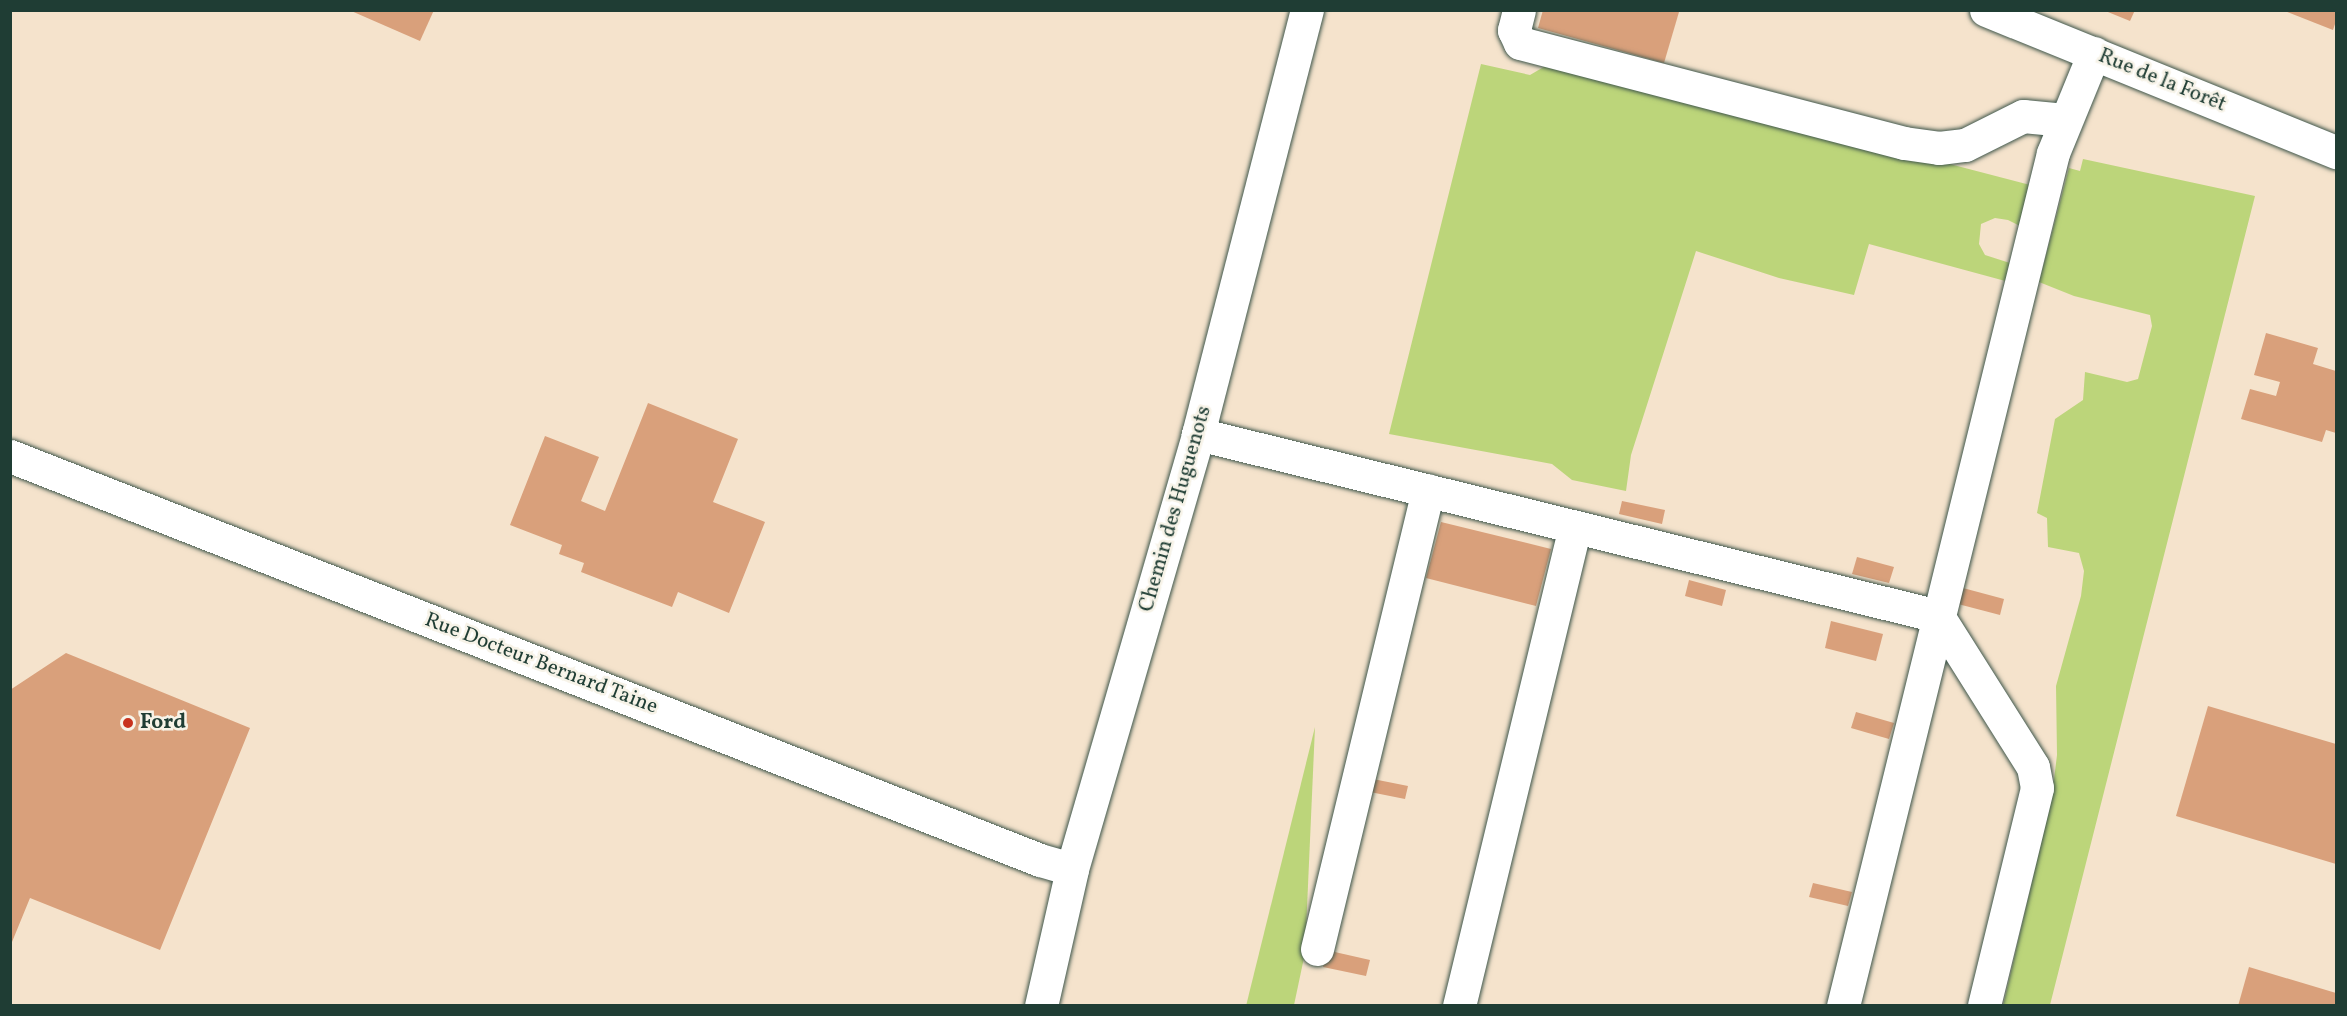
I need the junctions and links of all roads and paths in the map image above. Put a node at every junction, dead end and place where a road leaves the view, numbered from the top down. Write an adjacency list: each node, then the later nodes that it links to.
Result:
1 (1307, 10): 7 (street, Chemin des Huguenots)
2 (1519, 10): 5 (street)
3 (1986, 10): 4 (street, Rue de la Forêt)
4 (2094, 53): 5 (street); 6 (street, Rue de la Forêt)
5 (2065, 120): 11 (street)
6 (2337, 152)
7 (1198, 434): 9 (street); 12 (street, Chemin des Huguenots)
8 (10, 456): 12 (street, Rue Docteur Bernard Taine)
9 (1428, 490): 10 (street); 13 (street)
10 (1575, 526): 11 (street); 15 (street)
11 (1938, 616): 16 (street); 17 (street)
12 (1072, 869): 14 (street, Chemin des Huguenots)
13 (1317, 949)
14 (1041, 1005)
15 (1459, 1005)
16 (1844, 1005)
17 (1984, 1005)

